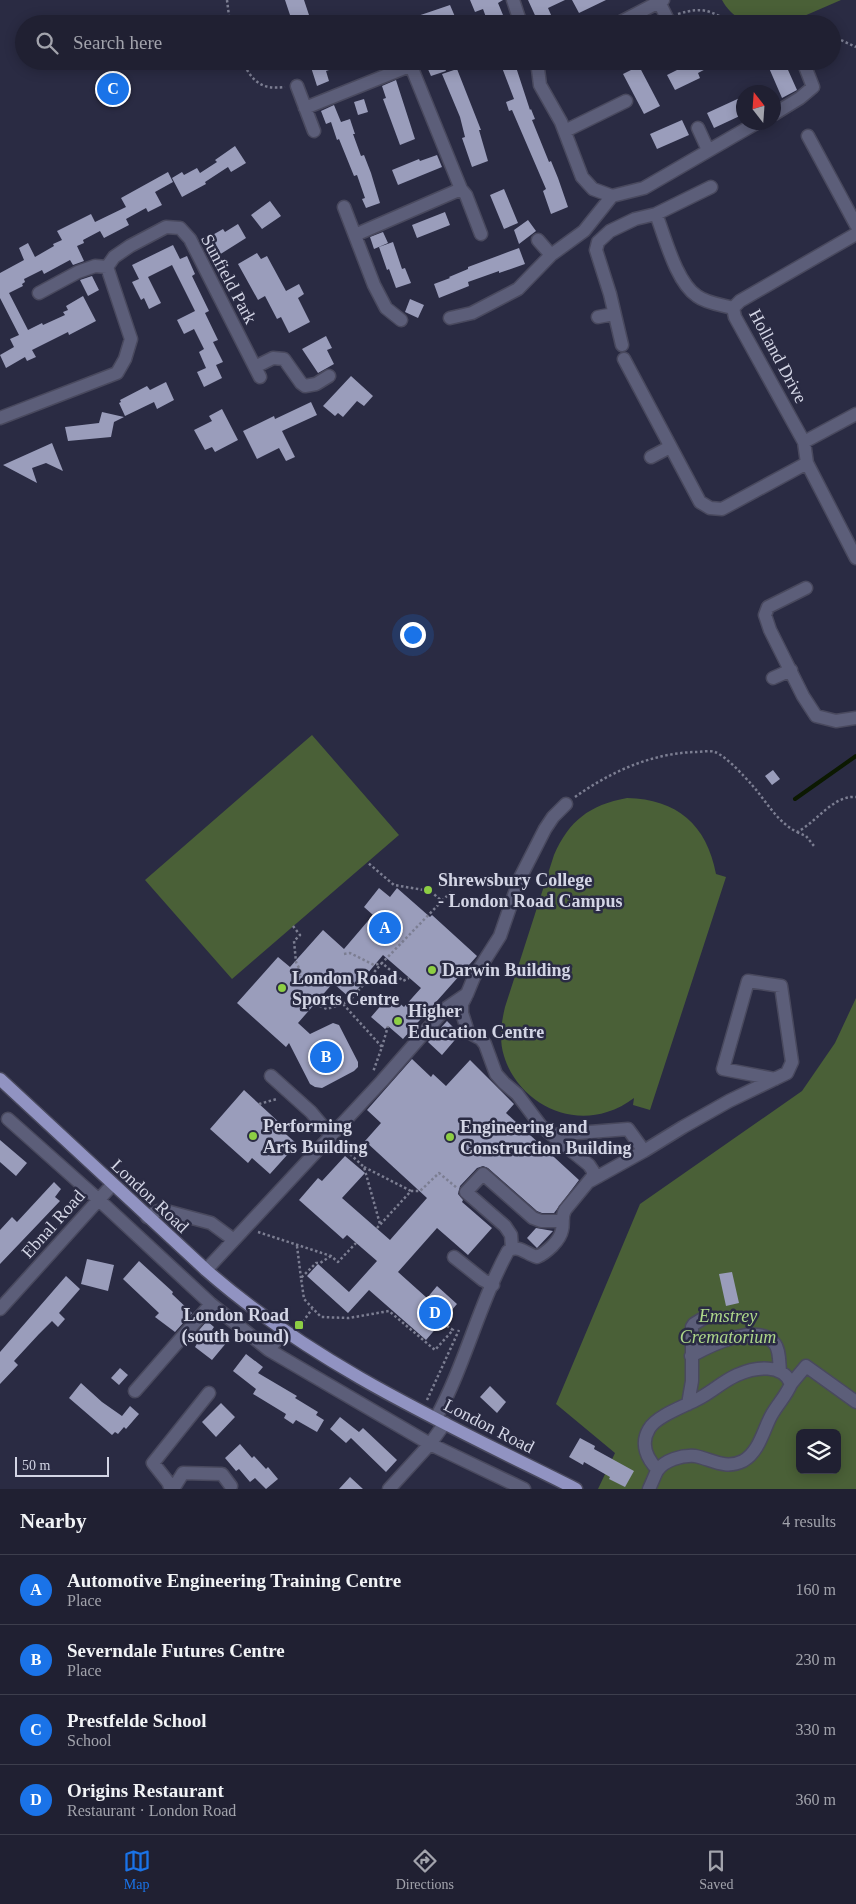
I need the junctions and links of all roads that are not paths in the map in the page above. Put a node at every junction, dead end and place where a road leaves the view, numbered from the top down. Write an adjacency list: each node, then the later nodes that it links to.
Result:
1 (513, 0): 3 (street)
2 (660, 1): 4 (street); 5 (street)
3 (517, 15)
4 (633, 15)
5 (667, 15)
6 (399, 70): 12 (street)
7 (418, 70): 21 (street)
8 (538, 70): 17 (street)
9 (806, 70): 13 (street)
10 (296, 86): 12 (street)
11 (626, 101): 17 (street)
12 (305, 108): 16 (street)
13 (781, 110)
14 (698, 128): 19 (street)
15 (744, 130): 19 (street)
16 (314, 131)
17 (564, 131): 22 (street)
18 (808, 136): 25 (street)
19 (708, 150): 22 (street)
20 (712, 187): 24 (street)
21 (461, 189): 26 (street); 28 (street)
22 (612, 196): 30 (street)
23 (344, 207): 28 (street)
24 (651, 216): 33 (street); 34 (street)
25 (856, 225)
26 (481, 234)
27 (856, 234): 33 (street, Holland Drive)
28 (355, 235): 37 (street)
29 (538, 240): 30 (street)
30 (551, 256): 36 (street)
31 (107, 268): 32 (street); 40 (street, Sunfield Park); 42 (street)
32 (39, 293)
33 (733, 308): 43 (street, Holland Drive)
34 (614, 314): 35 (street); 38 (street)
35 (598, 317)
36 (450, 318)
37 (401, 320)
38 (622, 345)
39 (624, 359): 44 (street)
40 (329, 376)
41 (856, 414): 43 (street)
42 (0, 418)
43 (804, 442): 46 (street)
44 (670, 447): 45 (street); 46 (street)
45 (651, 457)
46 (807, 464): 47 (street)
47 (856, 558)
48 (806, 588): 49 (street)
49 (791, 670): 50 (street); 51 (street)
50 (773, 678)
51 (856, 718)
52 (566, 804): 53 (street)
53 (467, 994): 58 (street); 59 (street)
54 (271, 1076): 59 (street)
55 (0, 1079): 62 (main road, London Road)
56 (775, 1079): 56 (street); 60 (street)
57 (8, 1119): 63 (street)
58 (552, 1135): 60 (street); 61 (street)
59 (332, 1136): 66 (street)
60 (644, 1151): 61 (street)
61 (590, 1181): 65 (street)
62 (112, 1185): 63 (street, Ebnal Road); 64 (main road, London Road)
63 (99, 1200): 71 (street); 72 (street, Ebnal Road)
64 (147, 1217): 66 (street); 69 (main road, London Road)
65 (562, 1221): 67 (street); 67 (street)
66 (234, 1240): 69 (street)
67 (512, 1248): 70 (street)
68 (454, 1257): 70 (street)
69 (206, 1270): 74 (main road, London Road)
70 (493, 1285): 83 (street)
71 (211, 1304): 75 (street); 79 (street)
72 (0, 1309)
73 (707, 1316): 76 (street)
74 (288, 1334): 75 (street); 83 (main road, London Road)
75 (269, 1350): 84 (street)
76 (691, 1356): 77 (street); 82 (street)
77 (780, 1371): 78 (street); 82 (street)
78 (791, 1384): 81 (street); 85 (street)
79 (136, 1391)
80 (209, 1393): 87 (street)
81 (856, 1402)
82 (688, 1404): 85 (street)
83 (441, 1420): 84 (street); 90 (main road, London Road)
84 (430, 1444): 88 (street); 89 (street)
85 (658, 1470): 91 (street)
86 (231, 1486): 87 (street)
87 (172, 1489)
88 (389, 1489)
89 (524, 1489)
90 (576, 1489)
91 (649, 1489)

